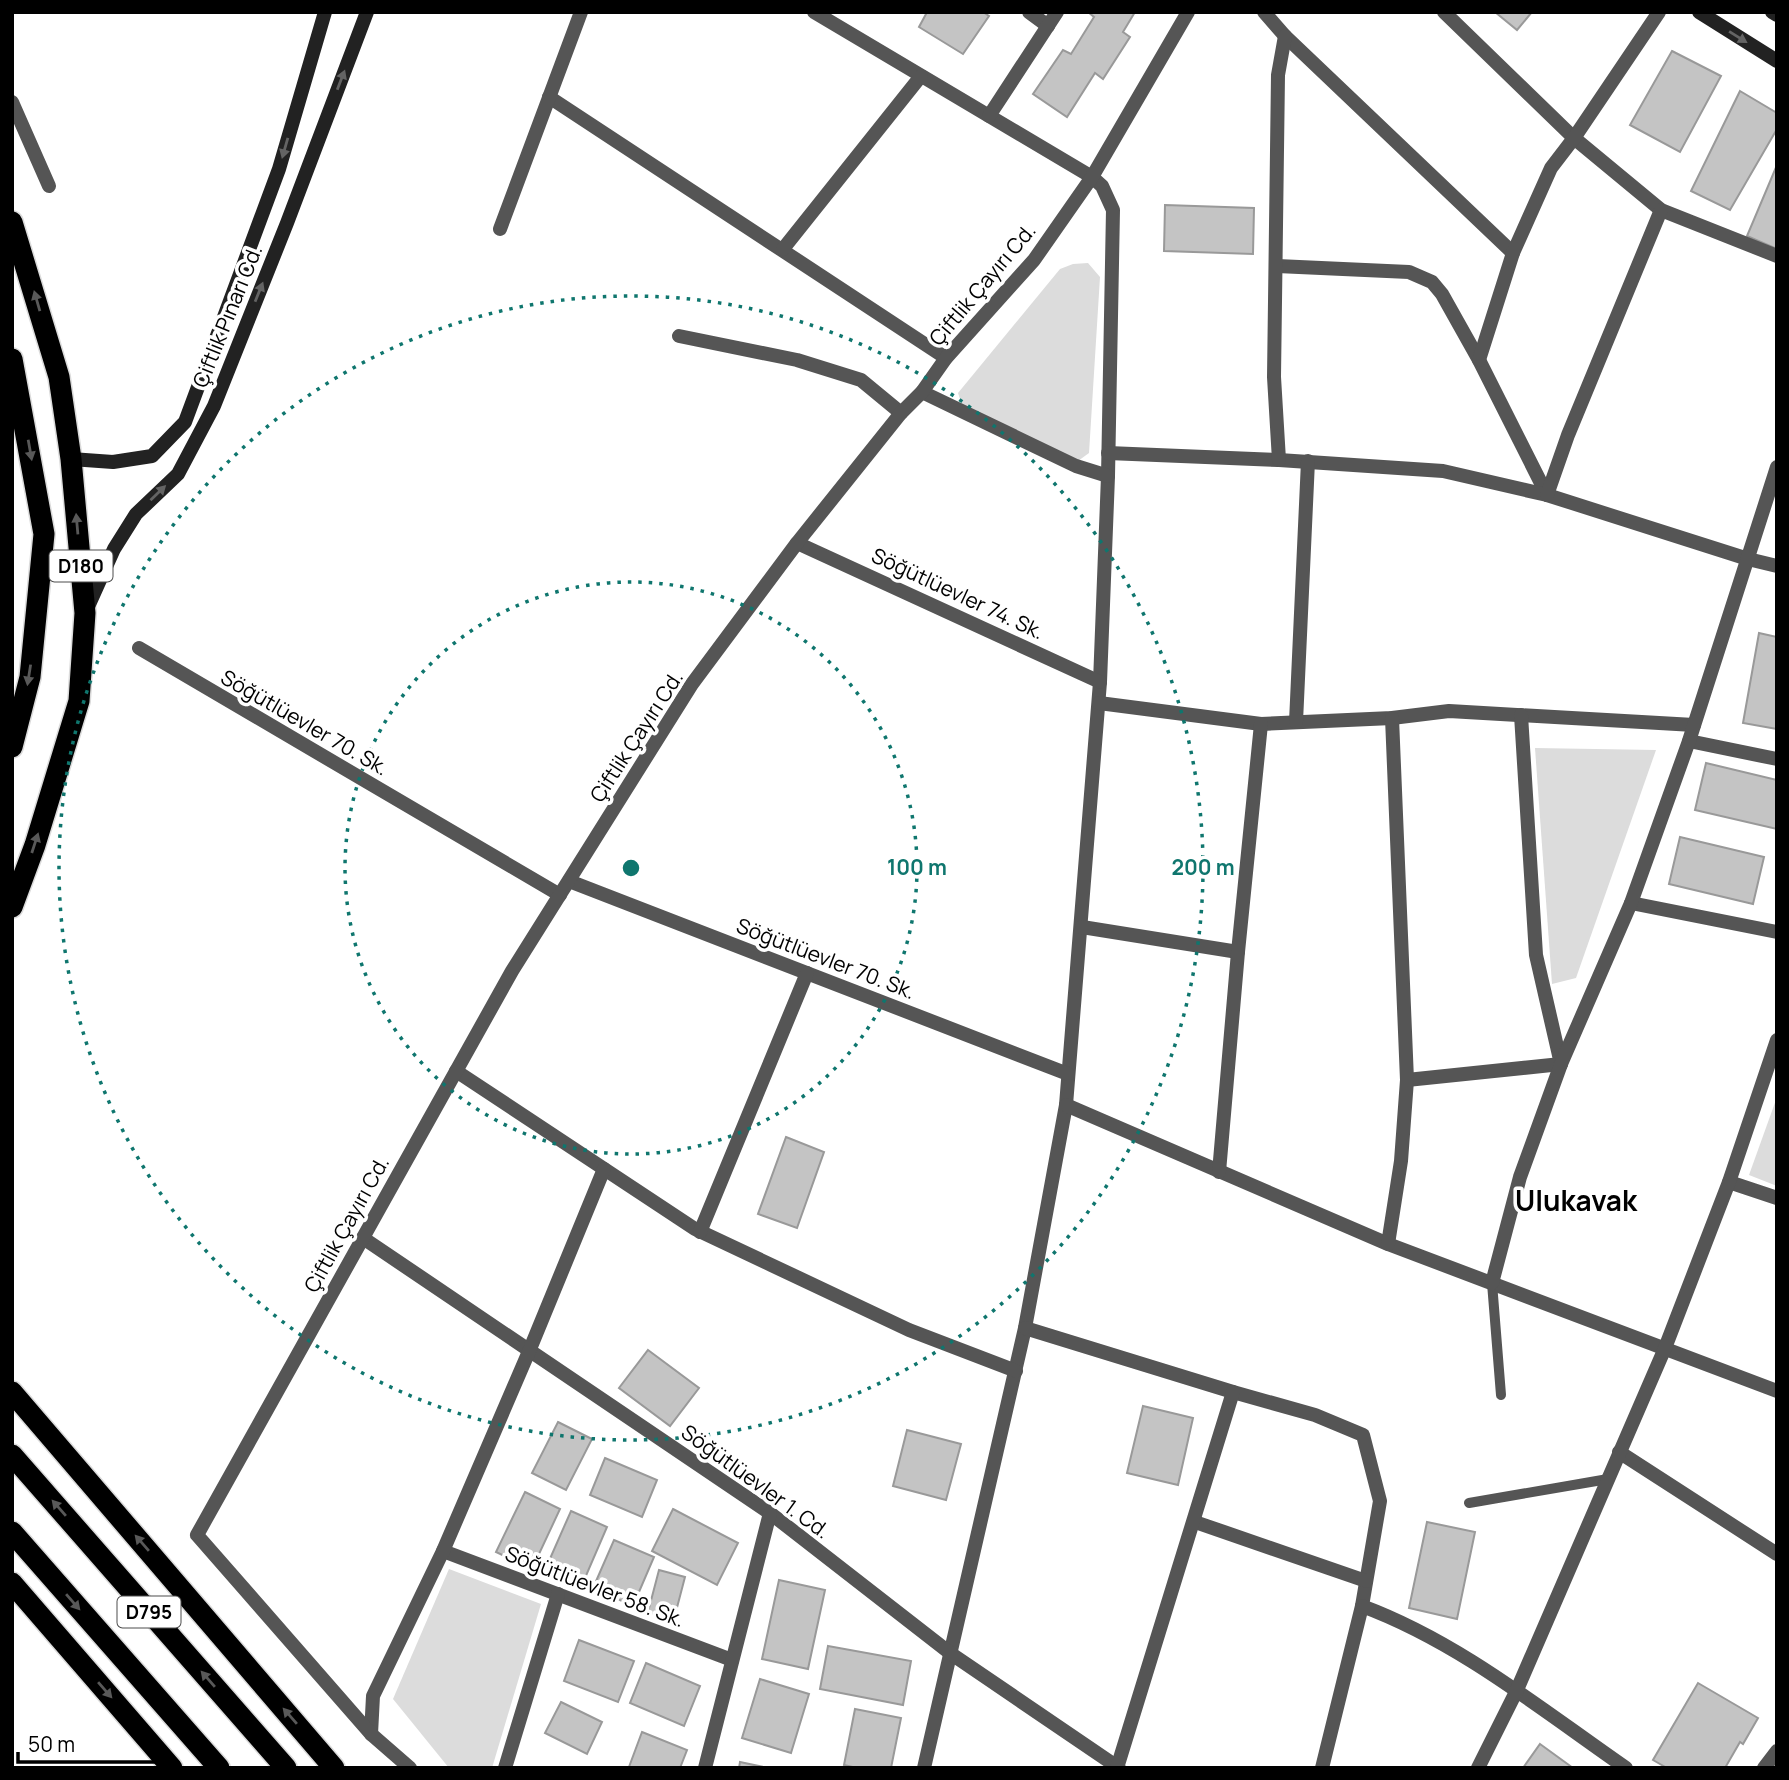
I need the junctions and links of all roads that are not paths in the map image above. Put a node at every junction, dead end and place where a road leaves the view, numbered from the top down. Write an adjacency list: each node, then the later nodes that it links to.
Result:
1 (325, 12): 36 (street, Çiftlik Pınarı Cd., one-way to 36)
2 (367, 12): 45 (street, Çiftlik Pınarı Cd., one-way to 2)
3 (580, 12): 16 (street)
4 (814, 12): 15 (street)
5 (1029, 12): 12 (street)
6 (1057, 12): 12 (street)
7 (1188, 12): 20 (street, Çiftlik Çayırı Cd.)
8 (1264, 12): 13 (street)
9 (1444, 12): 19 (street)
10 (1659, 12): 19 (street)
11 (1699, 12): 14 (street, one-way to 14)
12 (1048, 26): 18 (street)
13 (1285, 36): 26 (street); 28 (street)
14 (1777, 61)
15 (921, 76): 18 (street); 25 (street)
16 (549, 97): 24 (street); 25 (street)
17 (12, 102): 21 (street)
18 (989, 116): 20 (street)
19 (1574, 138): 22 (street); 26 (street)
20 (1093, 177): 30 (street, Çiftlik Çayırı Cd.); 35 (street)
21 (49, 186)
22 (1661, 210): 27 (street); 41 (street)
23 (12, 222): 36 (highway, D180, one-way to 23)
24 (500, 229)
25 (783, 249): 30 (street)
26 (1513, 253): 32 (street)
27 (1777, 256)
28 (1277, 266): 32 (street); 37 (street)
29 (679, 336): 34 (street)
30 (946, 358): 33 (street, Çiftlik Çayırı Cd.)
31 (12, 359): 55 (highway, D180, one-way to 55)
32 (1479, 360): 41 (street)
33 (922, 392): 34 (street, Çiftlik Çayırı Cd.); 40 (street)
34 (901, 413): 42 (street, Çiftlik Çayırı Cd.)
35 (1108, 453): 37 (street); 40 (street)
36 (71, 459): 45 (highway, D180, one-way to 36)
37 (1279, 460): 38 (street)
38 (1308, 461): 41 (street); 51 (street)
39 (1777, 467): 43 (street)
40 (1108, 476): 47 (street)
41 (1548, 495): 43 (street)
42 (797, 543): 47 (street, Söğütlüevler 74. Sk.); 57 (street, Çiftlik Çayırı Cd.)
43 (1748, 559): 44 (street); 53 (street)
44 (1777, 566)
45 (85, 613): 60 (highway, D180, one-way to 45)
46 (139, 648): 58 (street, Söğütlüevler 70. Sk.)
47 (1100, 682): 48 (street)
48 (1099, 703): 52 (street); 61 (street)
49 (1521, 715): 50 (street); 53 (street); 66 (street)
50 (1392, 718): 51 (street); 69 (street)
51 (1296, 722): 52 (street)
52 (1261, 724): 63 (street)
53 (1694, 726): 54 (street)
54 (1689, 741): 56 (street); 59 (street)
55 (12, 747)
56 (1777, 759)
57 (569, 881): 58 (street, Çiftlik Çayırı Cd.); 64 (street, Söğütlüevler 70. Sk.)
58 (559, 895): 67 (street, Çiftlik Çayırı Cd.)
59 (1630, 903): 62 (street); 66 (street)
60 (12, 907)
61 (1082, 927): 63 (street); 68 (street)
62 (1777, 932)
63 (1238, 952): 72 (street)
64 (807, 973): 68 (street, Söğütlüevler 70. Sk.); 75 (street)
65 (1777, 1040): 73 (street)
66 (1560, 1064): 69 (street); 78 (street)
67 (456, 1071): 71 (street); 76 (street, Çiftlik Çayırı Cd.)
68 (1068, 1074): 70 (street)
69 (1406, 1080): 77 (street)
70 (1066, 1105): 72 (street); 79 (street)
71 (604, 1169): 75 (street); 81 (street)
72 (1219, 1172): 77 (street)
73 (1729, 1182): 74 (street); 80 (street)
74 (1777, 1198)
75 (700, 1232): 82 (street)
76 (363, 1238): 81 (street, Söğütlüevler 1. Cd.); 103 (street, Çiftlik Çayırı Cd.)
77 (1388, 1244): 78 (street)
78 (1492, 1283): 80 (street); 86 (lane)
79 (1025, 1328): 82 (street); 85 (street)
80 (1665, 1348): 83 (street); 87 (street)
81 (530, 1349): 91 (street, Söğütlüevler 1. Cd.); 94 (street)
82 (1016, 1371): 100 (street)
83 (1777, 1391)
84 (12, 1392): 109 (highway, one-way to 84)
85 (1233, 1392): 92 (street); 96 (street)
86 (1501, 1395)
87 (1619, 1452): 89 (street); 95 (street)
88 (12, 1455): 108 (highway, D795, one-way to 88)
89 (1608, 1479): 90 (lane); 102 (street)
90 (1469, 1503)
91 (770, 1513): 100 (street, Söğütlüevler 1. Cd.); 101 (street)
92 (1195, 1522): 96 (street); 105 (street)
93 (12, 1532): 107 (highway, D795, one-way to 107)
94 (443, 1551): 98 (street, Söğütlüevler 58. Sk.); 103 (street)
95 (1777, 1554)
96 (1366, 1581): 99 (street)
97 (12, 1583): 106 (highway, one-way to 106)
98 (558, 1594): 101 (street, Söğütlüevler 58. Sk.); 111 (street)
99 (1362, 1606): 102 (street); 114 (street)
100 (950, 1653): 105 (street, Söğütlüevler 1. Cd.); 113 (street)
101 (732, 1660): 112 (street)
102 (1516, 1692): 115 (street); 116 (street)
103 (371, 1734): 110 (street)
104 (1777, 1751): 117 (street)
105 (1118, 1767)
106 (172, 1768)
107 (219, 1768)
108 (285, 1768)
109 (334, 1768)
110 (410, 1768)
111 (505, 1768)
112 (705, 1768)
113 (924, 1768)
114 (1322, 1768)
115 (1478, 1768)
116 (1626, 1768)
117 (1764, 1768)

